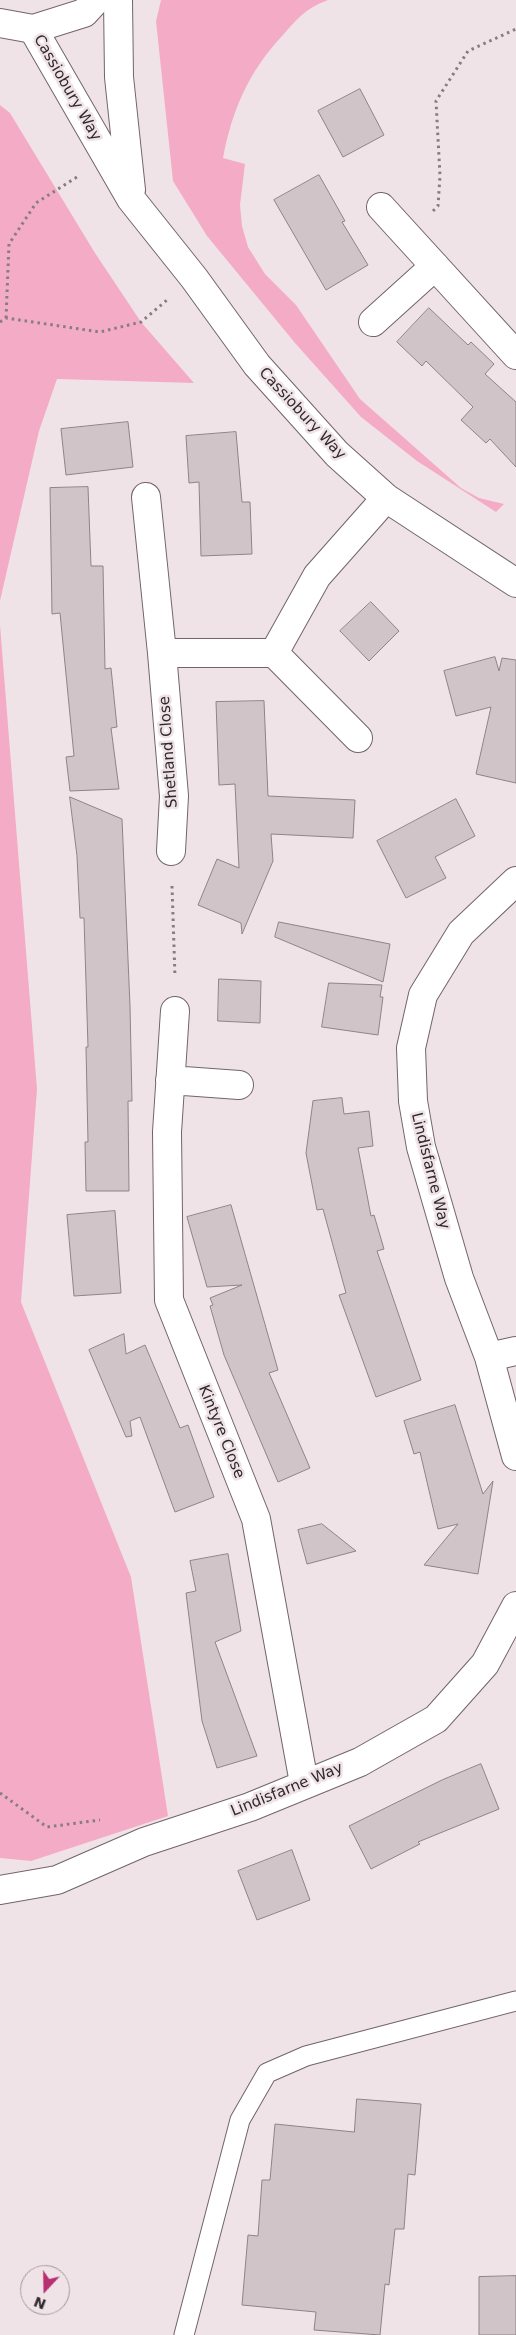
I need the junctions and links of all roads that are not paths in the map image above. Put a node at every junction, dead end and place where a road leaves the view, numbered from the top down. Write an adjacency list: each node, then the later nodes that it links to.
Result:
1 (96, 0): 4 (street)
2 (118, 0): 5 (street, Cassiobury Way)
3 (0, 23): 4 (street)
4 (33, 29): 5 (street, Cassiobury Way)
5 (132, 199): 11 (street, Cassiobury Way)
6 (381, 207): 7 (street)
7 (435, 266): 8 (street); 9 (street)
8 (372, 322)
9 (516, 355)
10 (146, 497): 13 (street, Shetland Close)
11 (386, 498): 12 (street, Cassiobury Way); 14 (street)
12 (513, 575)
13 (162, 653): 14 (street); 16 (street, Shetland Close)
14 (274, 653): 15 (street)
15 (358, 738)
16 (171, 851)
17 (516, 881): 22 (street, Lindisfarne Way)
18 (176, 1011): 19 (street, Kintyre Close)
19 (170, 1080): 20 (street); 25 (street, Kintyre Close)
20 (239, 1086)
21 (516, 1351): 22 (street)
22 (489, 1357): 23 (street, Lindisfarne Way)
23 (516, 1456)
24 (516, 1606): 25 (street, Lindisfarne Way)
25 (304, 1783): 26 (street, Lindisfarne Way)
26 (0, 1890)
27 (516, 2001): 28 (lane)
28 (184, 2335)

